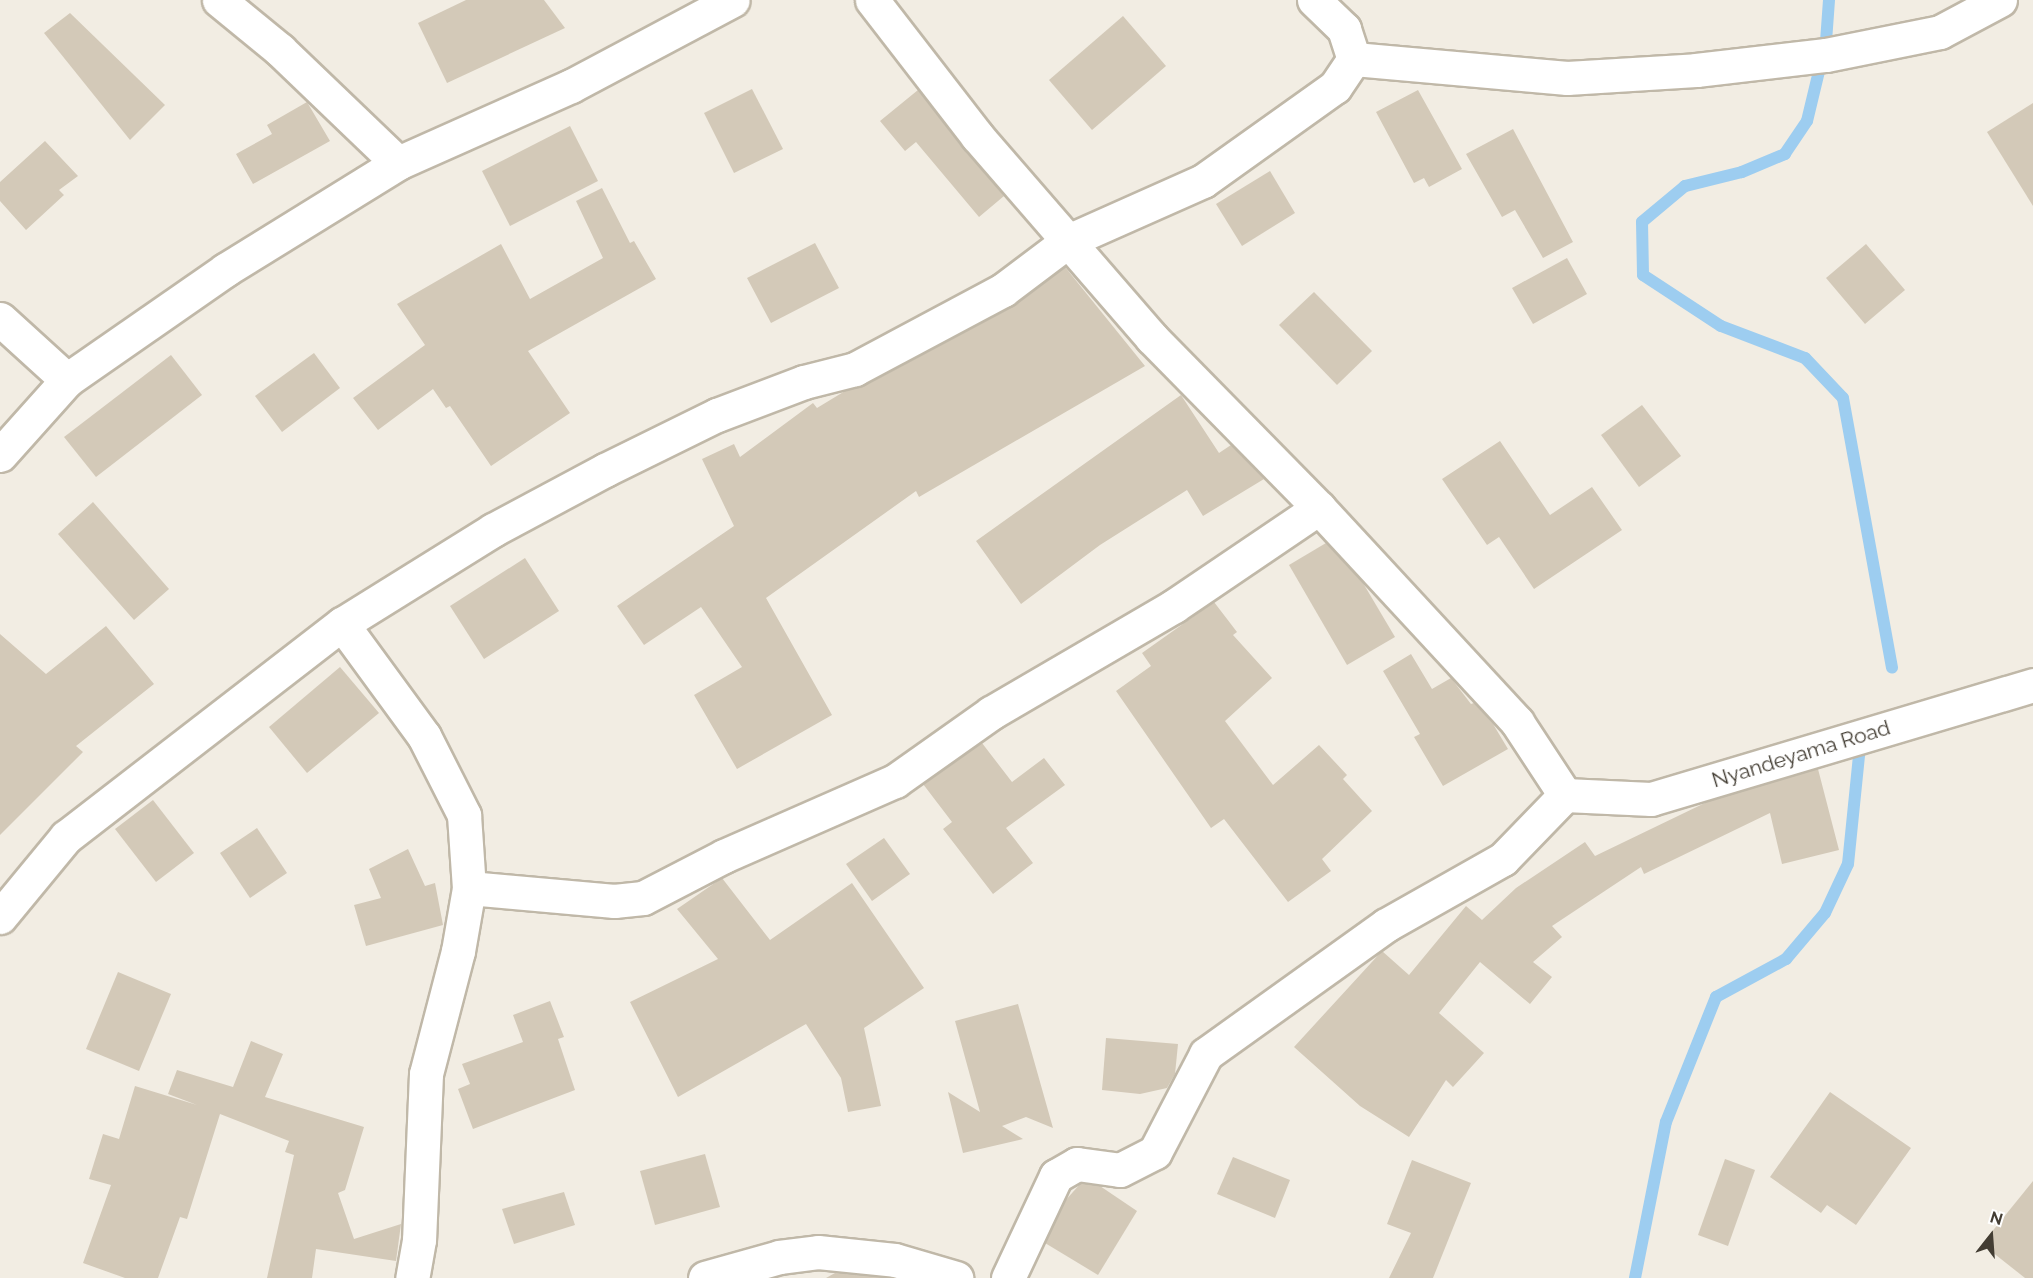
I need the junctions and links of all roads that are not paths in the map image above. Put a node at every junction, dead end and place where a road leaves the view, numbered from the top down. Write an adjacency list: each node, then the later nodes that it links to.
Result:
1 (219, 0): 7 (street)
2 (733, 0): 7 (street)
3 (872, 0): 8 (street)
4 (1314, 0): 6 (street)
5 (2000, 0): 6 (street)
6 (1354, 59): 8 (street)
7 (398, 163): 10 (street)
8 (1068, 242): 12 (street); 13 (street)
9 (0, 319): 10 (street)
10 (68, 380): 11 (street)
11 (0, 455)
12 (1319, 508): 15 (street); 16 (street)
13 (342, 624): 16 (street); 17 (street)
14 (2033, 685): 15 (street, Nyandeyama Road)
15 (1565, 795): 21 (street)
16 (469, 888): 18 (street)
17 (0, 917)
18 (412, 1278)
19 (705, 1278): 20 (street)
20 (956, 1278)
21 (1008, 1278)

